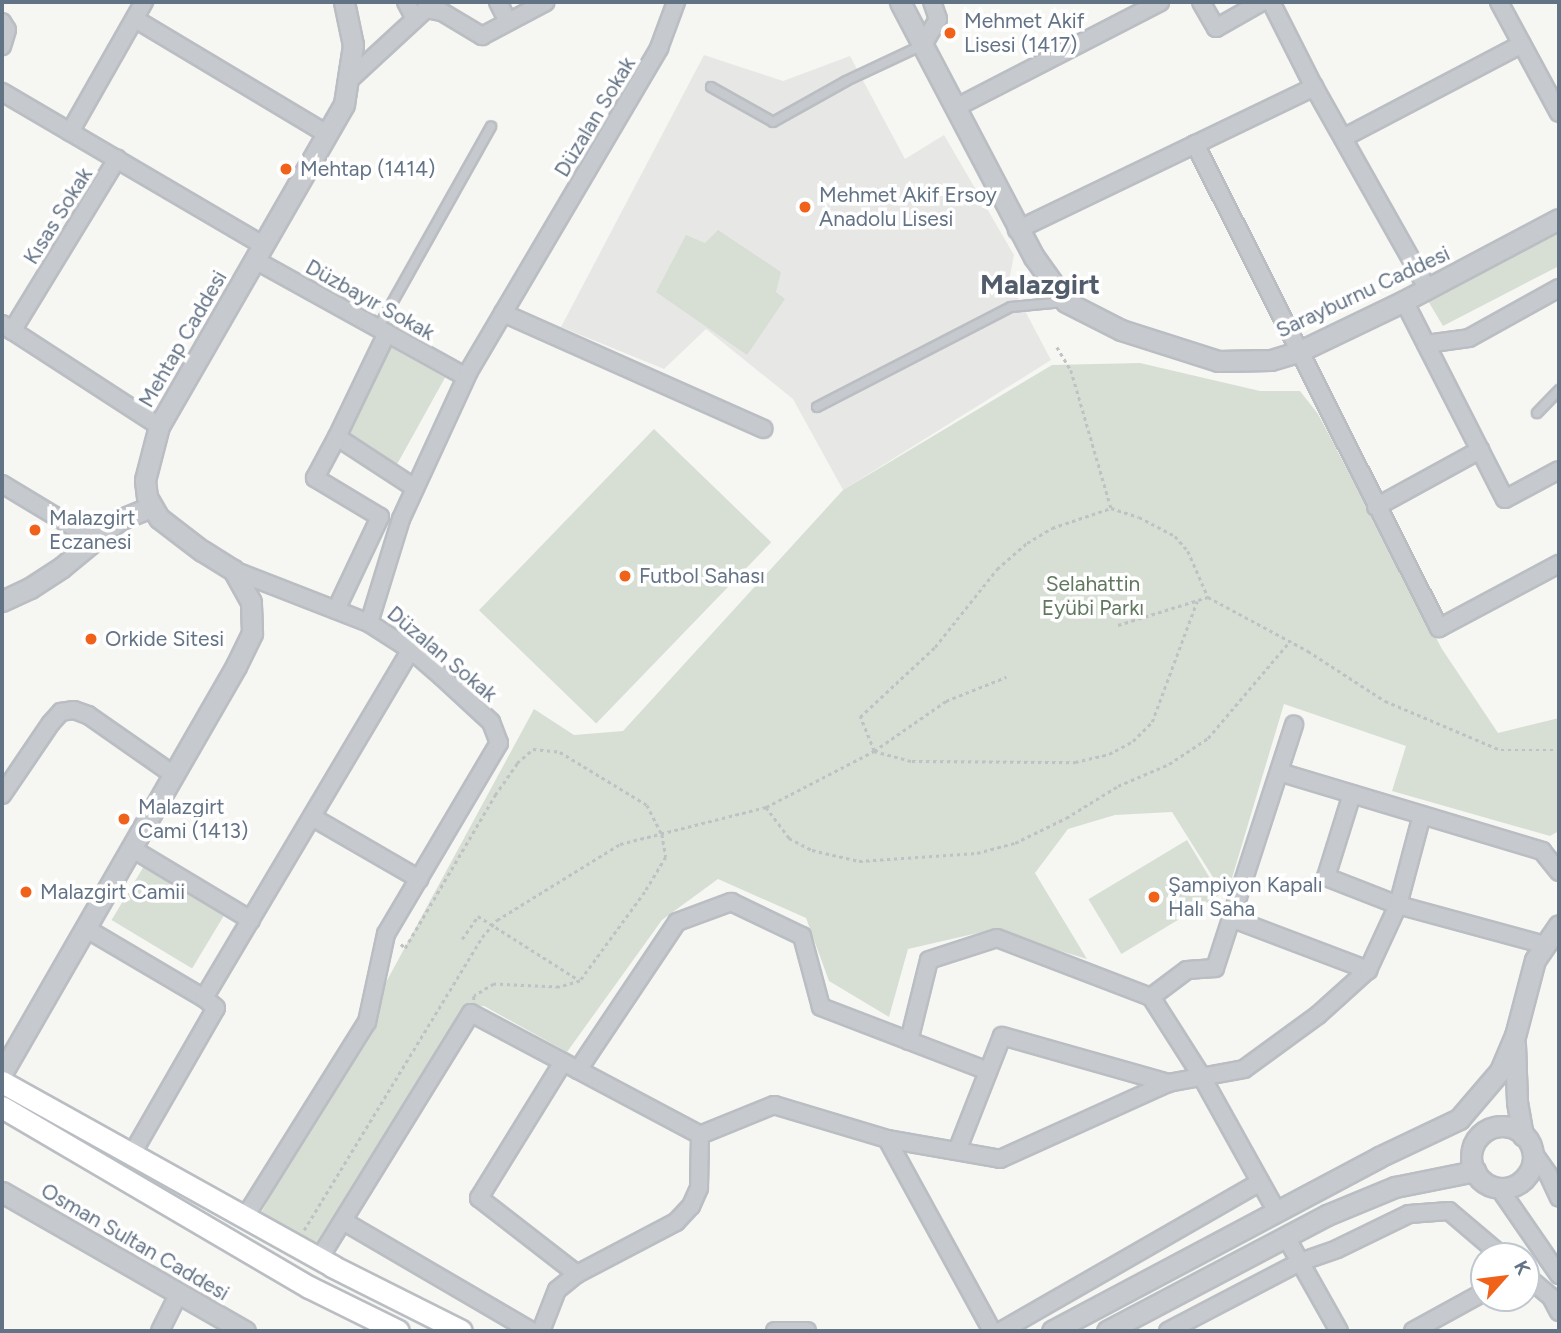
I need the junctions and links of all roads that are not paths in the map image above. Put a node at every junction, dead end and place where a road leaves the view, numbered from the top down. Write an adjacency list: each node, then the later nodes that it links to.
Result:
1 (144, 2): 14 (street)
2 (344, 2): 19 (street, Mehtap Caddesi)
3 (406, 2): 15 (street)
4 (498, 2): 16 (street)
5 (546, 2): 16 (street)
6 (676, 2): 38 (street, Düzalan Sokak)
7 (900, 2): 18 (street, Sarayburnu Caddesi)
8 (932, 2): 18 (street)
9 (1160, 2): 23 (street)
10 (1201, 2): 11 (street)
11 (1262, 2)
12 (1272, 2): 21 (street)
13 (1499, 2): 17 (street)
14 (135, 19): 26 (street); 27 (street)
15 (415, 19): 16 (street); 19 (street)
16 (508, 22)
17 (1522, 44): 24 (street); 28 (street)
18 (923, 45): 20 (lane); 23 (street, Sarayburnu Caddesi)
19 (348, 81): 27 (street, Mehtap Caddesi)
20 (711, 87)
21 (1314, 87): 28 (street); 29 (street)
22 (2, 92): 26 (street, Düzbayır Sokak)
23 (955, 108): 32 (street, Sarayburnu Caddesi)
24 (1559, 113)
25 (491, 127): 40 (lane)
26 (70, 132): 30 (street, Düzbayır Sokak)
27 (327, 134): 33 (street, Mehtap Caddesi)
28 (1343, 138): 35 (street)
29 (1195, 144): 32 (street); 42 (street)
30 (117, 159): 33 (street, Düzbayır Sokak); 39 (street, Kısas Sokak)
31 (1559, 219): 35 (street, Sarayburnu Caddesi)
32 (1017, 230): 37 (street, Sarayburnu Caddesi)
33 (259, 252): 40 (street, Düzbayır Sokak); 47 (street, Mehtap Caddesi)
34 (1559, 288): 41 (street)
35 (1428, 289): 36 (street, Sarayburnu Caddesi)
36 (1404, 301): 41 (street); 42 (street, Sarayburnu Caddesi)
37 (1066, 302): 42 (street, Sarayburnu Caddesi); 45 (lane)
38 (503, 313): 43 (street, Düzalan Sokak); 48 (street)
39 (7, 327): 47 (street)
40 (383, 331): 43 (street, Düzbayır Sokak); 49 (street)
41 (1426, 344): 50 (street)
42 (1298, 352): 55 (street)
43 (466, 377): 53 (street, Düzalan Sokak)
44 (1559, 390): 46 (lane)
45 (817, 407)
46 (1537, 412)
47 (159, 426): 54 (street, Mehtap Caddesi)
48 (763, 429)
49 (337, 437): 53 (street); 60 (street)
50 (1480, 450): 51 (street); 55 (street)
51 (1559, 470)
52 (2, 484): 56 (street)
53 (415, 488): 61 (street, Düzalan Sokak)
54 (152, 507): 56 (street); 58 (street)
55 (1376, 507): 57 (street)
56 (93, 539): 59 (street)
57 (1559, 564)
58 (233, 570): 60 (street); 65 (street)
59 (2, 601)
60 (336, 610): 61 (street)
61 (369, 623): 62 (street, Düzalan Sokak)
62 (411, 650): 69 (street); 72 (street, Düzalan Sokak)
63 (1294, 725): 64 (street)
64 (1279, 772): 66 (street); 74 (street)
65 (174, 775): 67 (street); 70 (street)
66 (1352, 794): 68 (street); 73 (street)
67 (2, 795)
68 (1422, 815): 71 (street); 73 (street)
69 (312, 817): 72 (street); 75 (street)
70 (131, 849): 75 (street); 77 (street)
71 (1559, 872)
72 (419, 879): 107 (street, Düzalan Sokak)
73 (1398, 905): 78 (street); 79 (street)
74 (1231, 918): 79 (street); 80 (street)
75 (251, 920): 81 (street)
76 (1559, 925): 78 (street)
77 (85, 928): 81 (street); 84 (street)
78 (1545, 945): 82 (street)
79 (1368, 970): 89 (street)
80 (1151, 997): 83 (street); 89 (street)
81 (204, 998): 99 (street)
82 (1515, 1036): 93 (street); 97 (street)
83 (909, 1041): 86 (street); 87 (street)
84 (7, 1050): 88 (street)
85 (563, 1062): 86 (street); 108 (street); 113 (street)
86 (578, 1070): 95 (street)
87 (988, 1071): 91 (street); 98 (street)
88 (2, 1073)
89 (1202, 1077): 91 (street); 102 (street)
90 (2, 1082): 99 (main road)
91 (1168, 1083): 98 (street)
92 (2, 1107): 121 (main road)
93 (1459, 1119): 94 (street); 106 (street)
94 (1493, 1128): 97 (street); 100 (street)
95 (700, 1135): 96 (street); 113 (street)
96 (887, 1139): 98 (street); 127 (street)
97 (1528, 1143): 101 (street); 103 (street)
98 (957, 1151)
99 (132, 1154): 107 (main road)
100 (1475, 1171): 103 (street); 109 (street)
101 (1554, 1175): 105 (street)
102 (1260, 1182): 106 (street); 128 (street)
103 (1499, 1188): 114 (street)
104 (2, 1192): 116 (street, Osman Sultan Caddesi)
105 (1559, 1198)
106 (1277, 1212): 129 (street)
107 (245, 1217): 111 (main road)
108 (343, 1221): 111 (street); 123 (street)
109 (1286, 1237): 112 (street); 130 (street)
110 (1486, 1242): 112 (street)
111 (320, 1259): 122 (main road)
112 (1300, 1262): 131 (street); 132 (street)
113 (577, 1273): 124 (street)
114 (1559, 1275)
115 (1540, 1288): 118 (street)
116 (179, 1293): 119 (street); 120 (street, Osman Sultan Caddesi)
117 (1470, 1300): 133 (street)
118 (1559, 1312)
119 (160, 1331)
120 (245, 1331)
121 (398, 1331)
122 (461, 1331)
123 (531, 1331)
124 (541, 1331)
125 (775, 1331): 126 (street)
126 (807, 1331)
127 (992, 1331)
128 (1001, 1331)
129 (1052, 1331)
130 (1107, 1331)
131 (1168, 1331)
132 (1339, 1331)
133 (1413, 1331)

